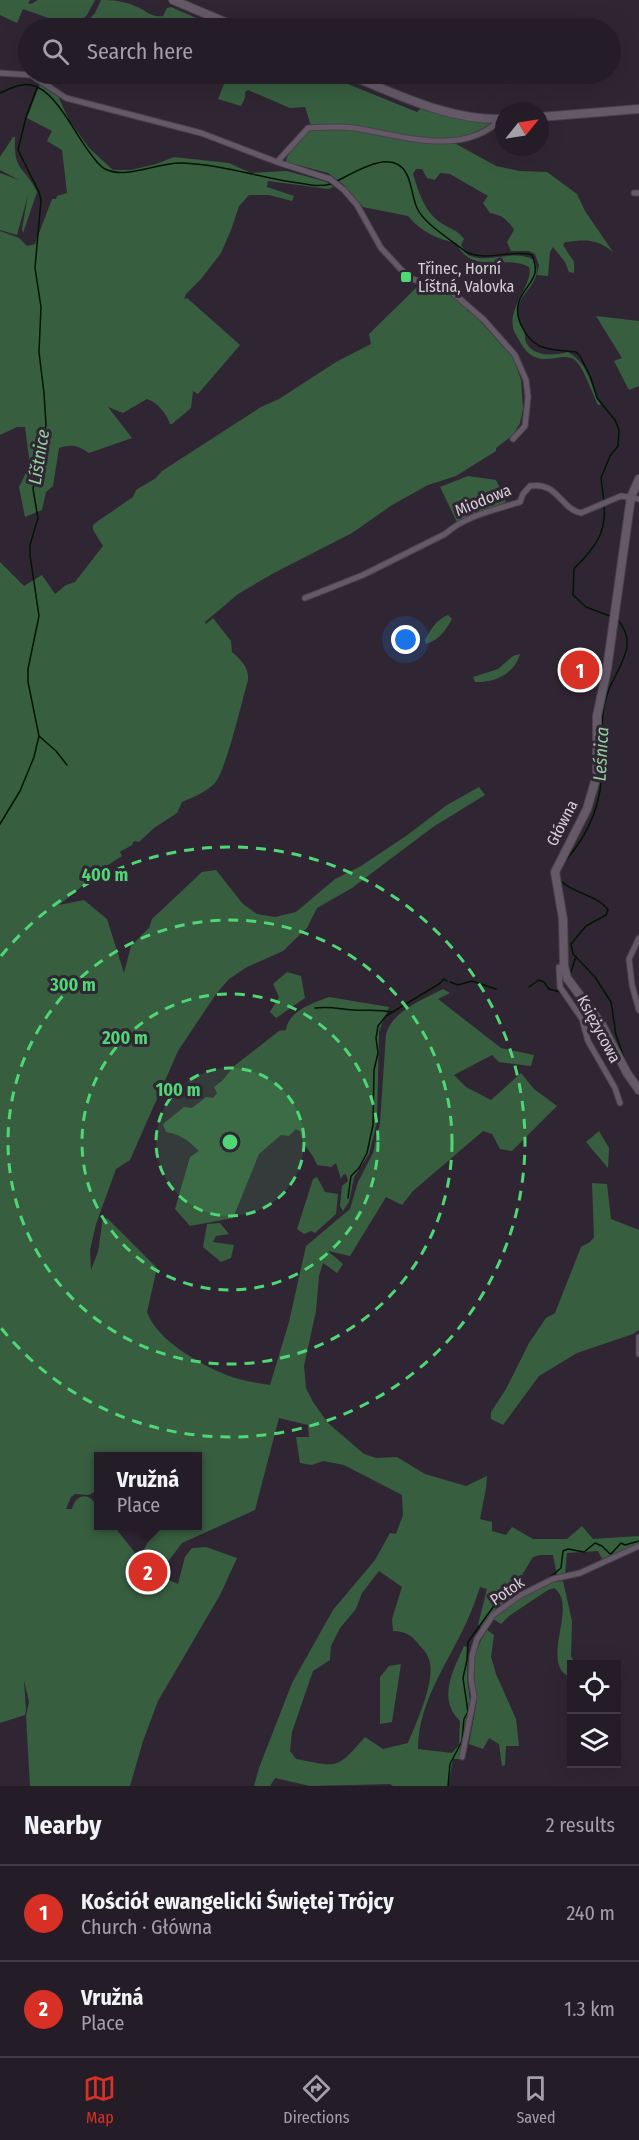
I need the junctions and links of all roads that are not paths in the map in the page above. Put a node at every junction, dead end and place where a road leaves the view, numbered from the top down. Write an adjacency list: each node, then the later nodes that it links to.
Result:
1 (173, 0): 2 (street)
2 (215, 18)
3 (0, 73): 4 (street)
4 (18, 74)
5 (45, 84): 11 (street)
6 (372, 84): 9 (street)
7 (639, 109): 8 (street)
8 (549, 116)
9 (495, 118)
10 (495, 125): 11 (street)
11 (277, 162): 12 (street)
12 (513, 439)
13 (639, 479): 14 (street, Główna)
14 (635, 498): 15 (street, Miodowa); 19 (street, Główna)
15 (305, 598)
16 (639, 938): 18 (street)
17 (559, 967): 20 (street, Księżycowa)
18 (639, 1010)
19 (639, 1090)
20 (620, 1103)
21 (639, 1337): 22 (street)
22 (639, 1354)
23 (639, 1546): 24 (street, Potok)
24 (462, 1757)

